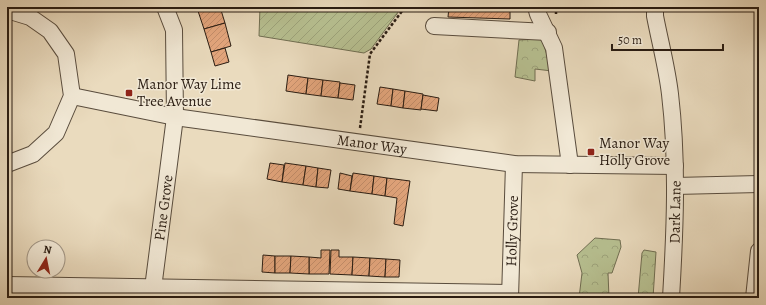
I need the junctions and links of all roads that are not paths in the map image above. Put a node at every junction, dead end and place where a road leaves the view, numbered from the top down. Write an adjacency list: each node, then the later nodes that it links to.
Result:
1 (165, 7): 8 (street, Pine Grove)
2 (536, 7): 6 (street)
3 (655, 7): 12 (street, Dark Lane)
4 (7, 10): 7 (street)
5 (434, 26): 6 (street)
6 (548, 32): 11 (street)
7 (72, 96): 8 (street, Manor Way); 9 (street)
8 (175, 116): 10 (street, Manor Way); 17 (street, Pine Grove)
9 (7, 164)
10 (514, 164): 11 (street, Manor Way); 18 (street, Holly Grove)
11 (570, 165): 12 (street, Manor Way)
12 (675, 166): 14 (street, Dark Lane)
13 (759, 184): 14 (street)
14 (675, 186): 19 (street, Dark Lane)
15 (759, 251): 20 (street)
16 (7, 284): 17 (street)
17 (152, 293): 18 (street)
18 (510, 295)
19 (671, 298)
20 (754, 298)

